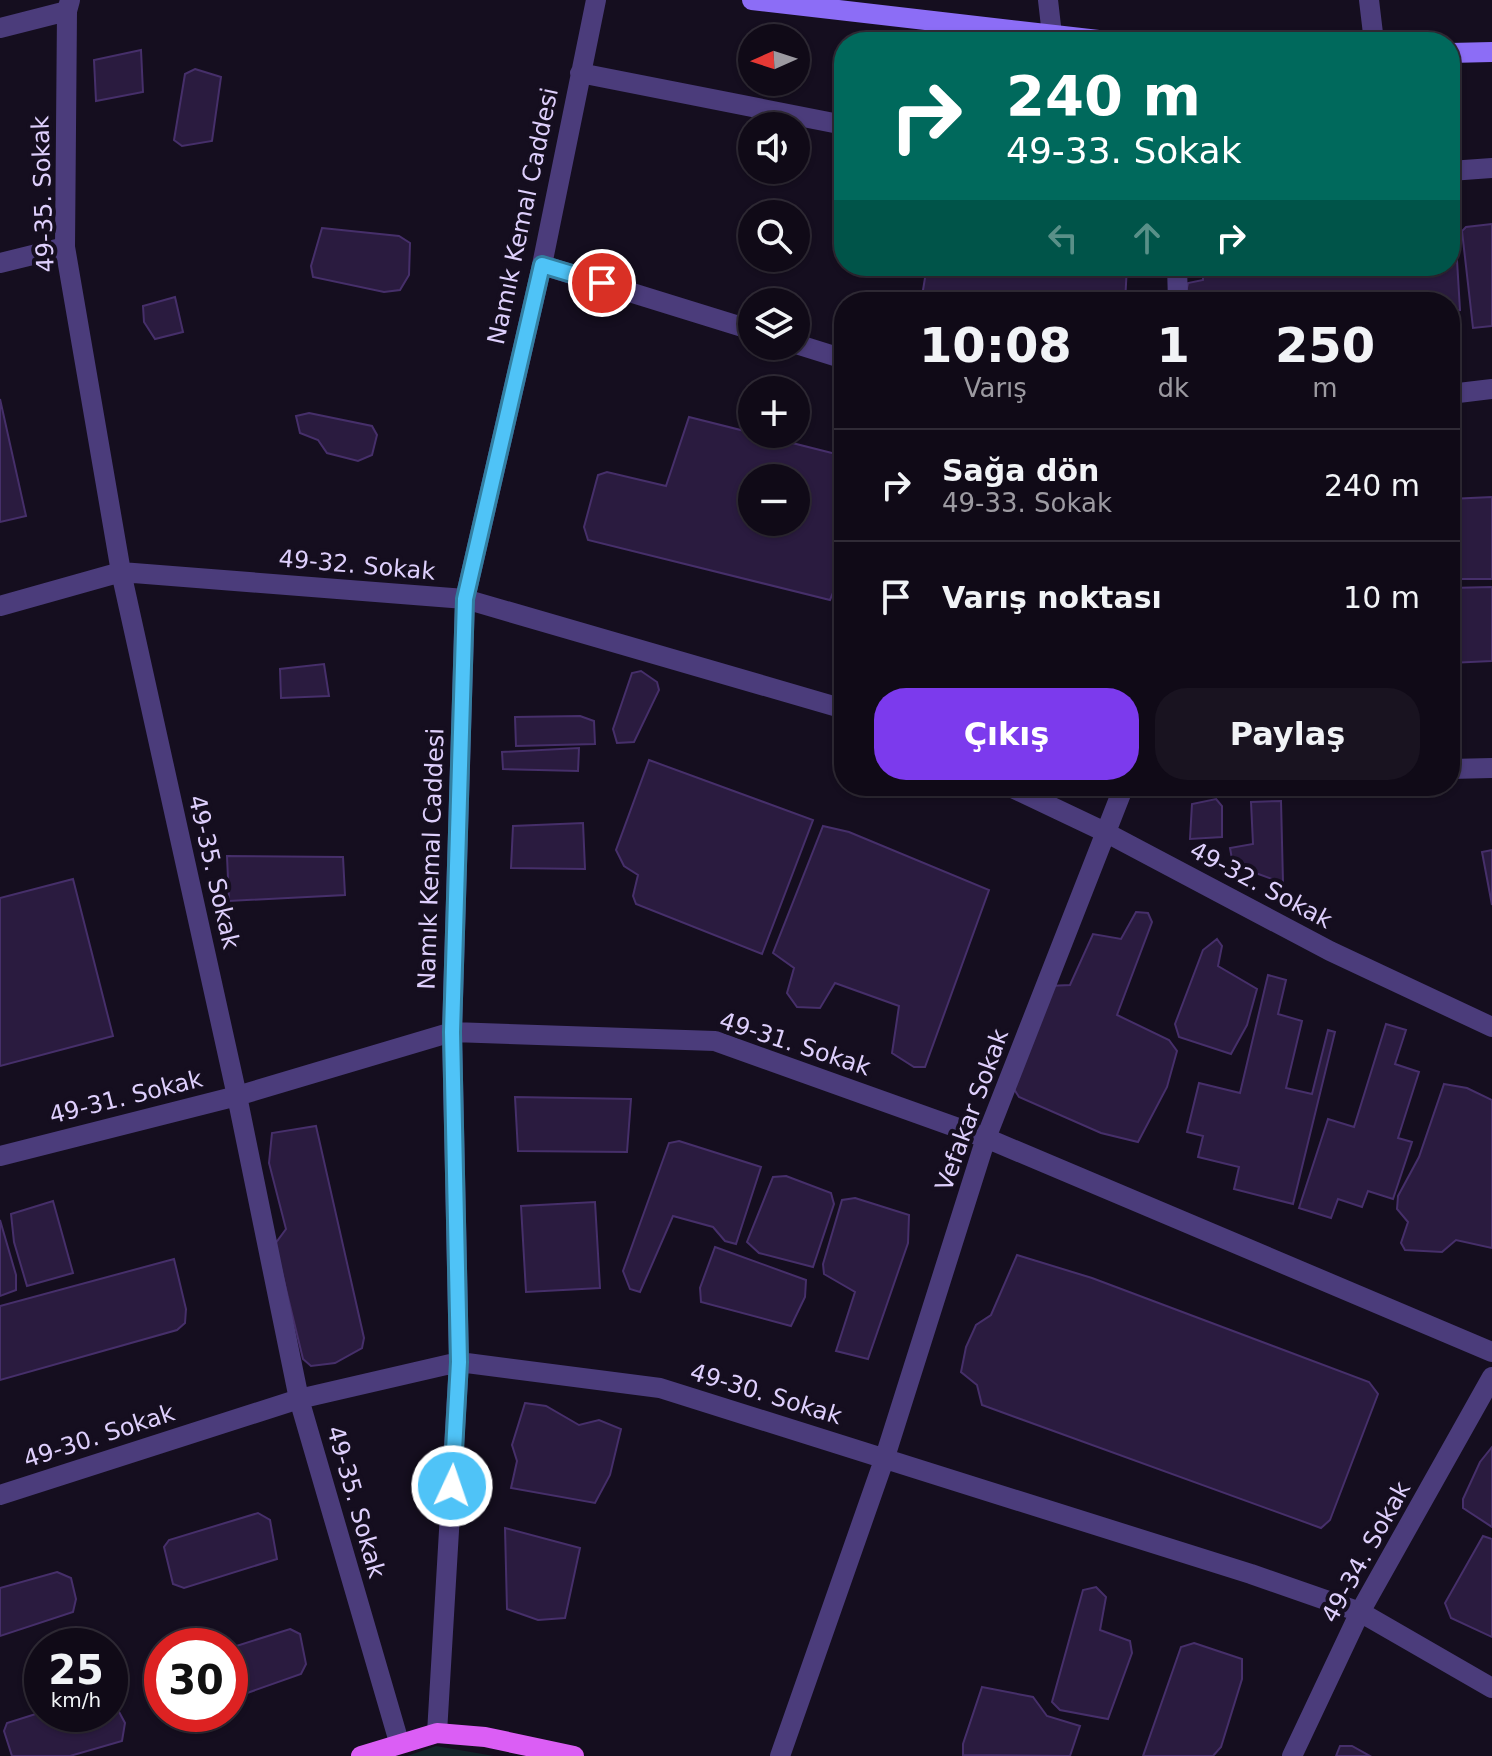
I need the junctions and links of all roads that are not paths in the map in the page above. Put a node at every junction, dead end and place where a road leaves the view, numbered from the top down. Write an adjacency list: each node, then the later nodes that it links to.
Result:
1 (596, 0): 12 (street, Namık Kemal Caddesi)
2 (752, 0): 7 (main road)
3 (1048, 0): 8 (street)
4 (1369, 0): 9 (street)
5 (69, 5): 6 (street); 16 (street, 49-35. Sokak)
6 (0, 28)
7 (1026, 32)
8 (1052, 32)
9 (1373, 32)
10 (1492, 52): 11 (main road)
11 (1460, 53)
12 (580, 73): 13 (street); 18 (street, Namık Kemal Caddesi)
13 (834, 123)
14 (1492, 168): 15 (street)
15 (1460, 170)
16 (65, 247): 17 (street); 24 (street, 49-35. Sokak)
17 (0, 263)
18 (542, 265): 19 (street); 25 (street, Namık Kemal Caddesi)
19 (738, 326)
20 (810, 348): 21 (street)
21 (834, 356)
22 (1492, 389): 23 (street)
23 (1460, 393)
24 (121, 572): 25 (street, 49-32. Sokak); 26 (street, 49-32. Sokak); 35 (street, 49-35. Sokak)
25 (465, 599): 27 (street, 49-32. Sokak); 34 (street, Namık Kemal Caddesi)
26 (0, 606)
27 (834, 706)
28 (1492, 768): 29 (street)
29 (1460, 769)
30 (1029, 796): 32 (street, 49-32. Sokak)
31 (1120, 796): 32 (street, Vefakar Sokak)
32 (1105, 832): 33 (street, 49-32. Sokak); 36 (street, Vefakar Sokak)
33 (1492, 1027)
34 (452, 1032): 35 (street, 49-31. Sokak); 36 (street, 49-31. Sokak); 39 (street, Namık Kemal Caddesi)
35 (237, 1096): 37 (street, 49-31. Sokak); 41 (street, 49-35. Sokak)
36 (986, 1138): 38 (street, 49-31. Sokak); 42 (street, Vefakar Sokak)
37 (0, 1156)
38 (1492, 1352)
39 (459, 1362): 41 (street, 49-30. Sokak); 42 (street, 49-30. Sokak); 46 (street, Namık Kemal Caddesi)
40 (1492, 1377): 44 (street, 49-34. Sokak)
41 (299, 1399): 43 (street, 49-30. Sokak); 47 (street, 49-35. Sokak)
42 (885, 1457): 44 (street, 49-30. Sokak); 50 (street, Vefakar Sokak)
43 (0, 1495)
44 (1360, 1612): 45 (street, 49-30. Sokak); 51 (street, 49-34. Sokak)
45 (1492, 1688)
46 (437, 1733): 47 (main road); 49 (main road)
47 (399, 1742): 48 (main road)
48 (361, 1756)
49 (574, 1756)
50 (780, 1756)
51 (1292, 1756)

